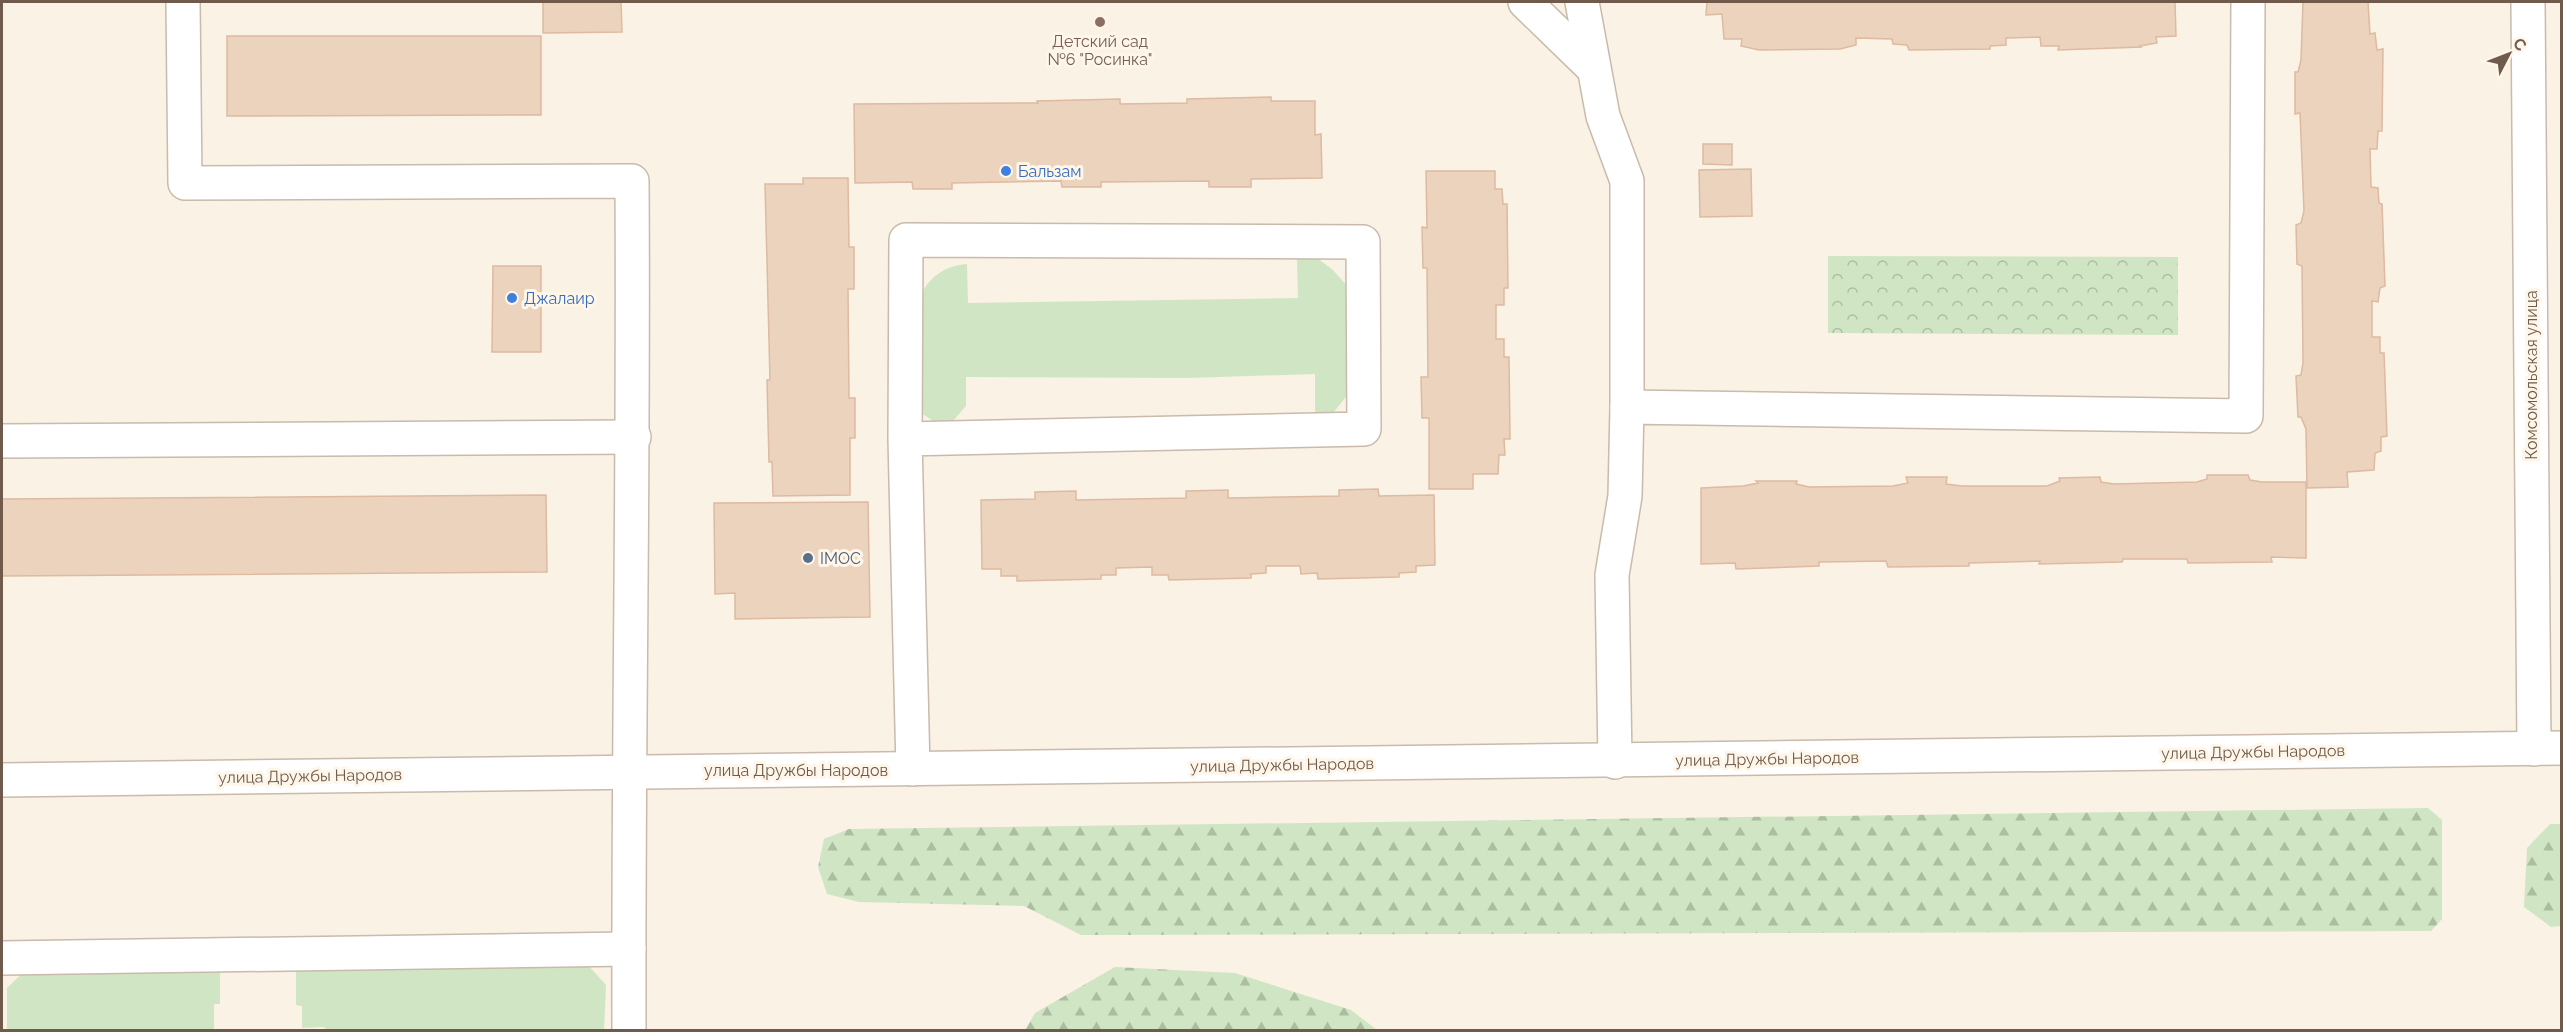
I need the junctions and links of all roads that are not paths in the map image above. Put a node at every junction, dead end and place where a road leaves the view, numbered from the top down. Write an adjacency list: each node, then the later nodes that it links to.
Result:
1 (183, 2): 8 (street)
2 (1525, 2): 6 (street)
3 (1582, 2): 6 (street)
4 (2248, 2): 7 (street)
5 (2528, 2): 11 (street, Комсомольская улица)
6 (1593, 68): 7 (street)
7 (1627, 407): 12 (street)
8 (634, 437): 10 (street); 14 (street)
9 (905, 439): 9 (street); 13 (street)
10 (2, 441)
11 (2548, 749): 12 (street, улица Дружбы Народов)
12 (1615, 762): 13 (street, улица Дружбы Народов)
13 (913, 769): 14 (street, улица Дружбы Народов)
14 (629, 772): 15 (street, улица Дружбы Народов); 16 (street)
15 (2, 780)
16 (629, 949): 17 (street); 18 (street)
17 (2, 958)
18 (629, 1030)

